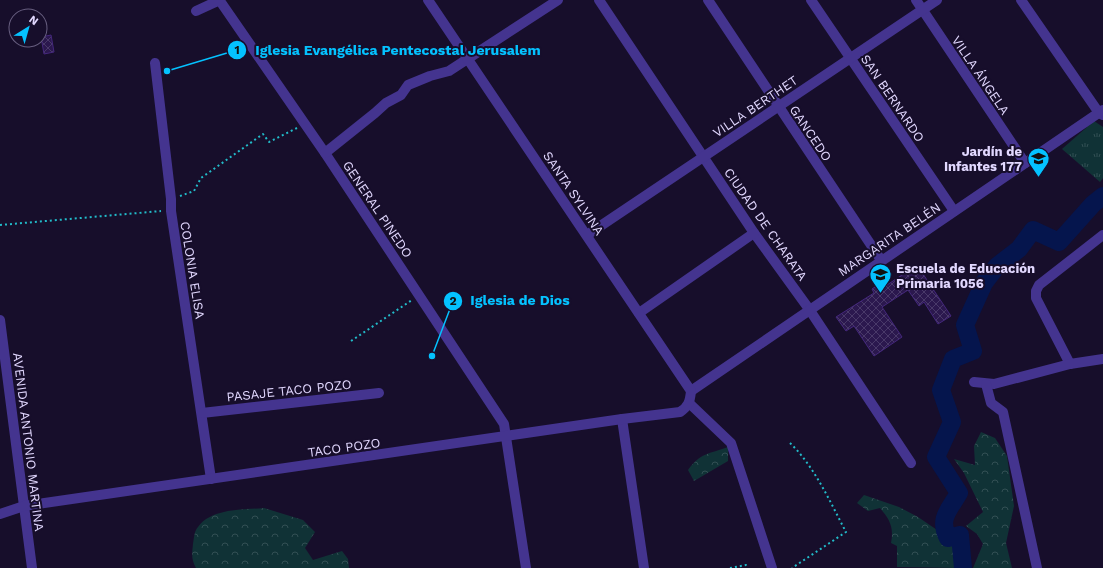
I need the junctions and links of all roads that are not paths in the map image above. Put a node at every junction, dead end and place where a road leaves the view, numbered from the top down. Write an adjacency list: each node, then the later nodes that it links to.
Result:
1 (220, 0): 11 (street); 17 (street, GENERAL PINEDO)
2 (428, 0): 12 (street, SANTA SYLVINA)
3 (558, 0): 12 (street)
4 (599, 0): 18 (street, CIUDAD DE CHARATA)
5 (708, 0): 15 (street, GANCEDO)
6 (811, 0): 13 (street, SAN BERNARDO)
7 (916, 0): 10 (street, VILLA ÁNGELA)
8 (937, 0): 10 (street, VILLA BERTHET)
9 (1021, 0): 16 (street)
10 (922, 10): 13 (street, VILLA BERTHET); 19 (street, VILLA ÁNGELA)
11 (196, 11)
12 (469, 59): 17 (street); 22 (street, SANTA SYLVINA)
13 (850, 59): 15 (street, VILLA BERTHET); 20 (street, SAN BERNARDO)
14 (155, 64): 36 (street, COLONIA ELISA)
15 (777, 106): 18 (street, VILLA BERTHET); 24 (street, GANCEDO)
16 (1102, 113): 19 (street, MARGARITA BELÉN)
17 (325, 153): 38 (street, GENERAL PINEDO)
18 (703, 157): 21 (street, CIUDAD DE CHARATA); 22 (street, VILLA BERTHET)
19 (1025, 164): 20 (street, MARGARITA BELÉN)
20 (954, 211): 24 (street, MARGARITA BELÉN)
21 (754, 233): 25 (street, CIUDAD DE CHARATA); 26 (street)
22 (587, 235): 26 (street, SANTA SYLVINA)
23 (1103, 235): 29 (street)
24 (881, 260): 25 (street, MARGARITA BELÉN)
25 (809, 309): 33 (street, MARGARITA BELÉN); 39 (street, CIUDAD DE CHARATA)
26 (639, 313): 33 (street, SANTA SYLVINA)
27 (0, 320): 30 (street, AVENIDA ANTONIO MARTINA)
28 (1103, 359): 29 (street)
29 (1070, 364): 32 (street)
30 (3, 374): 41 (street, AVENIDA ANTONIO MARTINA)
31 (974, 382): 32 (street)
32 (986, 384): 47 (street)
33 (691, 391): 35 (street)
34 (379, 393): 36 (street, PASAJE TACO POZO)
35 (689, 403): 37 (street, TACO POZO); 46 (street)
36 (202, 413): 40 (street, COLONIA ELISA)
37 (622, 419): 38 (street, TACO POZO); 45 (street)
38 (506, 436): 40 (street, TACO POZO); 44 (street, GENERAL PINEDO)
39 (911, 463)
40 (211, 479): 41 (street, TACO POZO)
41 (24, 506): 42 (street, TACO POZO); 43 (street, AVENIDA ANTONIO MARTINA)
42 (0, 514)
43 (32, 568)
44 (526, 568)
45 (644, 568)
46 (772, 568)
47 (1037, 568)

